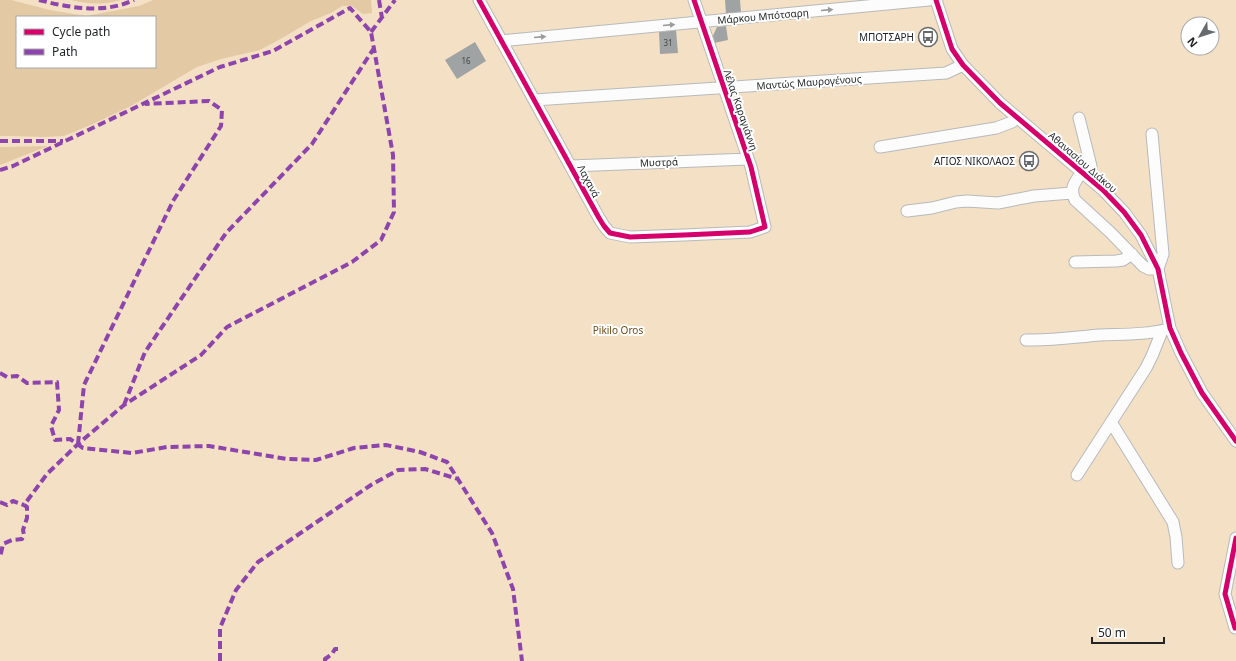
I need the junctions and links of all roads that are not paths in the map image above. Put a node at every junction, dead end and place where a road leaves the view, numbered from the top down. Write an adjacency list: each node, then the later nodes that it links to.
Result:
1 (479, 0): 7 (street, Λαχανά)
2 (694, 0): 6 (street, Λέλας Καραγιάννη)
3 (929, 0): 5 (street, Μάρκου Μπότσαρη)
4 (936, 0): 8 (street, Αθανασίου Διάκου)
5 (911, 1): 6 (street, Μάρκου Μπότσαρη, one-way to 5)
6 (701, 22): 7 (street, Μάρκου Μπότσαρη, one-way to 6); 9 (street, Λέλας Καραγιάννη)
7 (501, 41): 10 (street, Λαχανά)
8 (963, 65): 9 (street, Μαντώς Μαυρογένους); 11 (street, Αθανασίου Διάκου)
9 (723, 87): 10 (street, Μαντώς Μαυρογένους); 15 (street, Λέλας Καραγιάννη)
10 (534, 100): 16 (street, Λαχανά)
11 (1017, 117): 14 (street); 17 (street, Αθανασίου Διάκου)
12 (1079, 118): 18 (street)
13 (1152, 134): 24 (street)
14 (880, 147)
15 (748, 159): 16 (street, Μυστρά); 21 (street, Λέλας Καραγιάννη)
16 (571, 166): 21 (street, Λαχανά)
17 (1082, 172): 18 (street, Αθανασίου Διάκου); 19 (street)
18 (1091, 179): 24 (street, Αθανασίου Διάκου)
19 (1072, 193): 20 (street); 22 (street)
20 (907, 211)
21 (765, 227)
22 (1132, 254): 23 (street); 24 (street)
23 (1074, 262)
24 (1158, 269): 25 (street, Αθανασίου Διάκου)
25 (1166, 329): 26 (street); 27 (street); 28 (street, Αθανασίου Διάκου)
26 (1026, 340)
27 (1111, 422): 29 (street); 31 (street)
28 (1236, 441)
29 (1077, 475)
30 (1236, 538): 32 (street)
31 (1178, 563)
32 (1235, 628)

